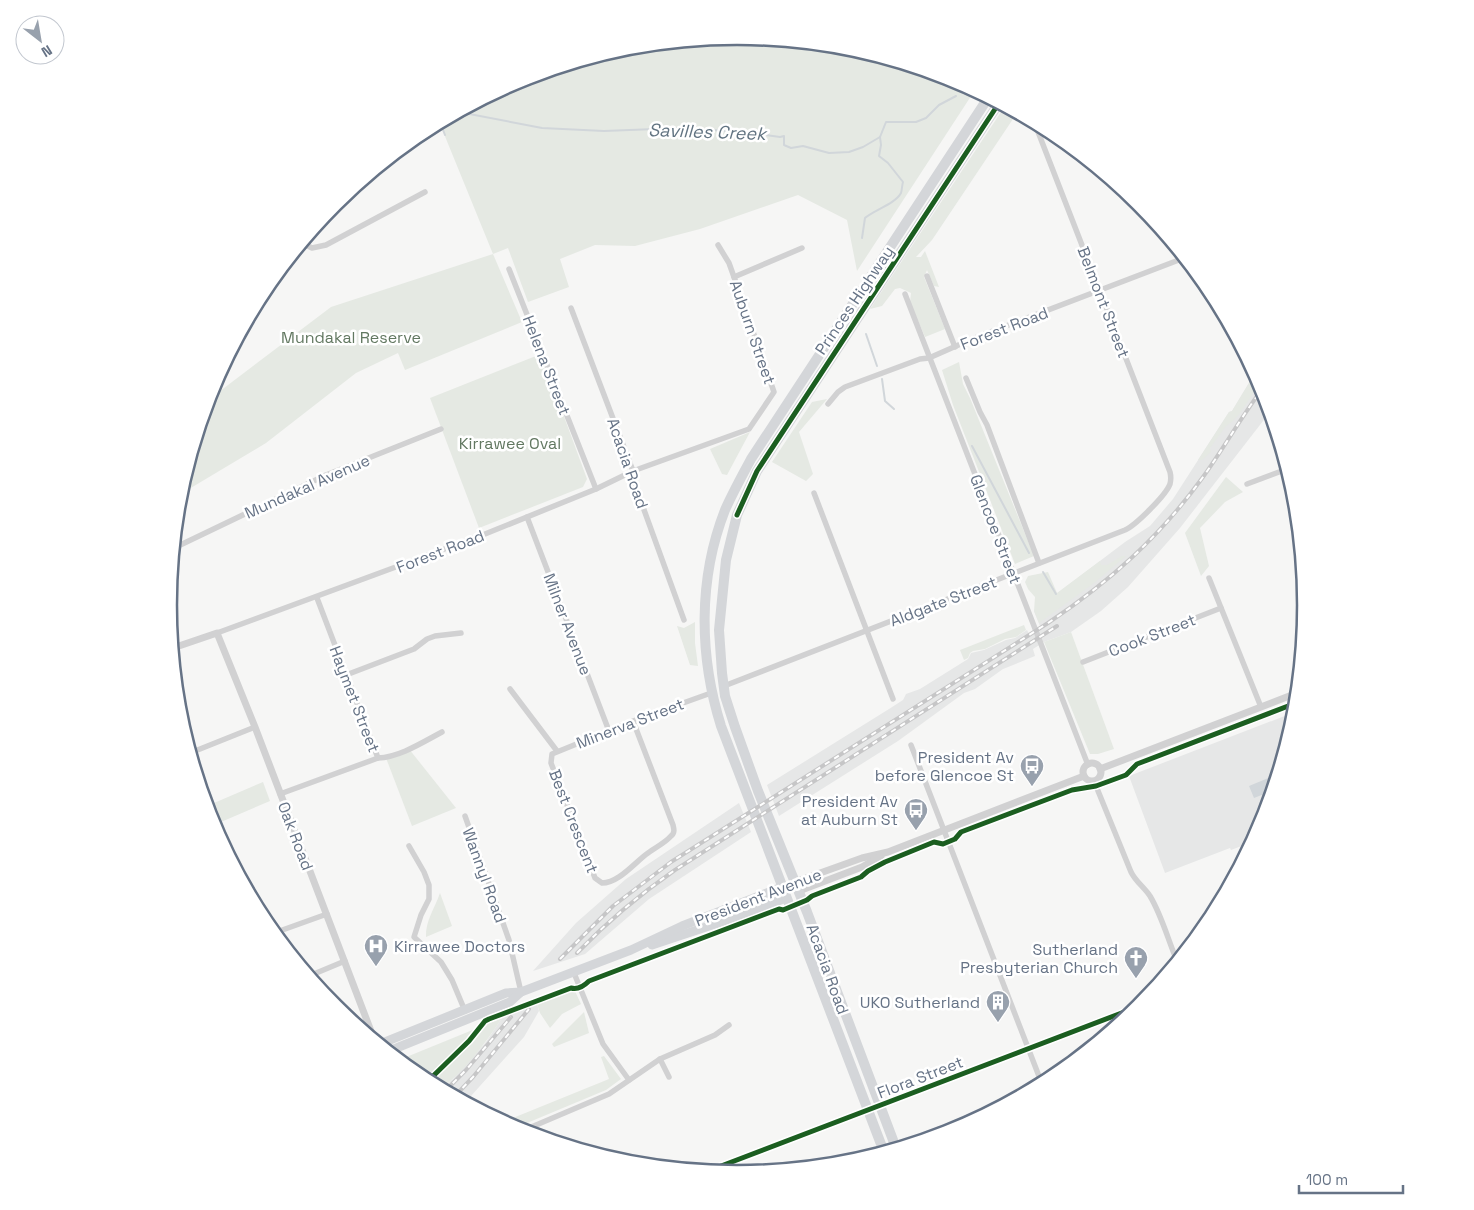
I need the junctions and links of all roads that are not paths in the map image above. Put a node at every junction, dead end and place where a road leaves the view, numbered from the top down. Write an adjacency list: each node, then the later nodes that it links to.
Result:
1 (985, 103): 43 (highway, Princes Highway)
2 (995, 109): 41 (highway, Princes Highway)
3 (1039, 133): 12 (street, Belmont Street)
4 (425, 192): 6 (street)
5 (718, 245): 11 (street, Auburn Street)
6 (308, 246)
7 (802, 248): 11 (street)
8 (1178, 260): 12 (street, Forest Road)
9 (509, 268): 25 (street, Helena Street)
10 (927, 276): 15 (street)
11 (734, 277): 20 (street, Auburn Street)
12 (1100, 291): 15 (street, Forest Road); 23 (street, Belmont Street)
13 (905, 294): 16 (street, Glencoe Street)
14 (570, 308): 21 (street, Acacia Road)
15 (955, 347): 16 (street, Forest Road)
16 (929, 358): 18 (street, Forest Road); 30 (street, Glencoe Street)
17 (966, 378): 29 (street, Glencoe Street)
18 (828, 404)
19 (441, 429): 28 (street, Mundakal Avenue)
20 (705, 446): 21 (street, Forest Road)
21 (634, 471): 25 (street, Forest Road); 34 (street, Acacia Road)
22 (1281, 471): 24 (street)
23 (1171, 480): 29 (street, Aldgate Street)
24 (1247, 484)
25 (596, 489): 27 (street, Forest Road)
26 (814, 493): 35 (street)
27 (527, 517): 32 (street, Forest Road); 49 (street, Milner Avenue)
28 (181, 545)
29 (1039, 563): 30 (street, Aldgate Street)
30 (1013, 574): 35 (street, Aldgate Street); 56 (street, Glencoe Street)
31 (1209, 578): 33 (street)
32 (317, 598): 36 (street, Forest Road); 40 (street, Haymet Street)
33 (1221, 608): 39 (street, Cook Street); 46 (street)
34 (684, 620)
35 (866, 629): 41 (street, Aldgate Street); 45 (street)
36 (217, 633): 38 (street, Forest Road); 48 (street, Oak Road)
37 (461, 633): 40 (street)
38 (178, 646)
39 (1083, 662)
40 (346, 675): 55 (street, Haymet Street)
41 (724, 686): 60 (highway, Princes Highway)
42 (510, 689): 53 (street)
43 (711, 693): 47 (street, Minerva Street); 62 (highway, Princes Highway)
44 (1289, 696): 46 (street)
45 (893, 699)
46 (1261, 707): 57 (street)
47 (633, 721): 49 (street, Minerva Street); 54 (street, Best Crescent)
48 (255, 727): 52 (street); 61 (street, Oak Road)
49 (610, 731): 53 (street, Minerva Street)
50 (442, 732): 55 (street)
51 (911, 745): 64 (street)
52 (196, 750)
53 (557, 750): 54 (street, Minerva Street)
54 (551, 756)
55 (378, 758): 61 (street, Haymet Street)
56 (1088, 765): 57 (street); 58 (street)
57 (1100, 769): 59 (street)
58 (1084, 776): 59 (street); 64 (street, President Avenue)
59 (1094, 781): 72 (street)
60 (758, 791): 67 (highway, Acacia Road)
61 (280, 794): 69 (street, Oak Road)
62 (748, 799): 66 (highway, Acacia Road)
63 (465, 816): 76 (street, Wannyl Road)
64 (944, 830): 67 (street, President Avenue); 83 (street)
65 (409, 846): 77 (street)
66 (782, 887): 67 (highway, President Avenue); 68 (highway, Acacia Road); 71 (main road, President Avenue)
67 (797, 887): 68 (highway, President Avenue); 91 (highway, Acacia Road)
68 (786, 898): 71 (main road, President Avenue); 92 (highway, Acacia Road)
69 (327, 914): 70 (street); 73 (street, Oak Road)
70 (282, 931)
71 (631, 950): 75 (main road, President Avenue)
72 (1174, 954)
73 (345, 961): 74 (street); 80 (street, Oak Road)
74 (315, 973)
75 (574, 973): 76 (main road, President Avenue); 87 (street)
76 (521, 992): 77 (main road, President Avenue); 82 (main road, President Avenue)
77 (465, 1011): 81 (main road, President Avenue)
78 (1119, 1014): 83 (street, Flora Street)
79 (729, 1025): 84 (street)
80 (370, 1027)
81 (387, 1041)
82 (396, 1049)
83 (1029, 1049): 85 (street); 88 (street, Flora Street)
84 (660, 1059): 86 (street); 87 (street)
85 (1039, 1076)
86 (669, 1077)
87 (629, 1080): 90 (street)
88 (899, 1098)
89 (853, 1115): 93 (street)
90 (534, 1126)
91 (894, 1142)
92 (882, 1146)
93 (724, 1165)

